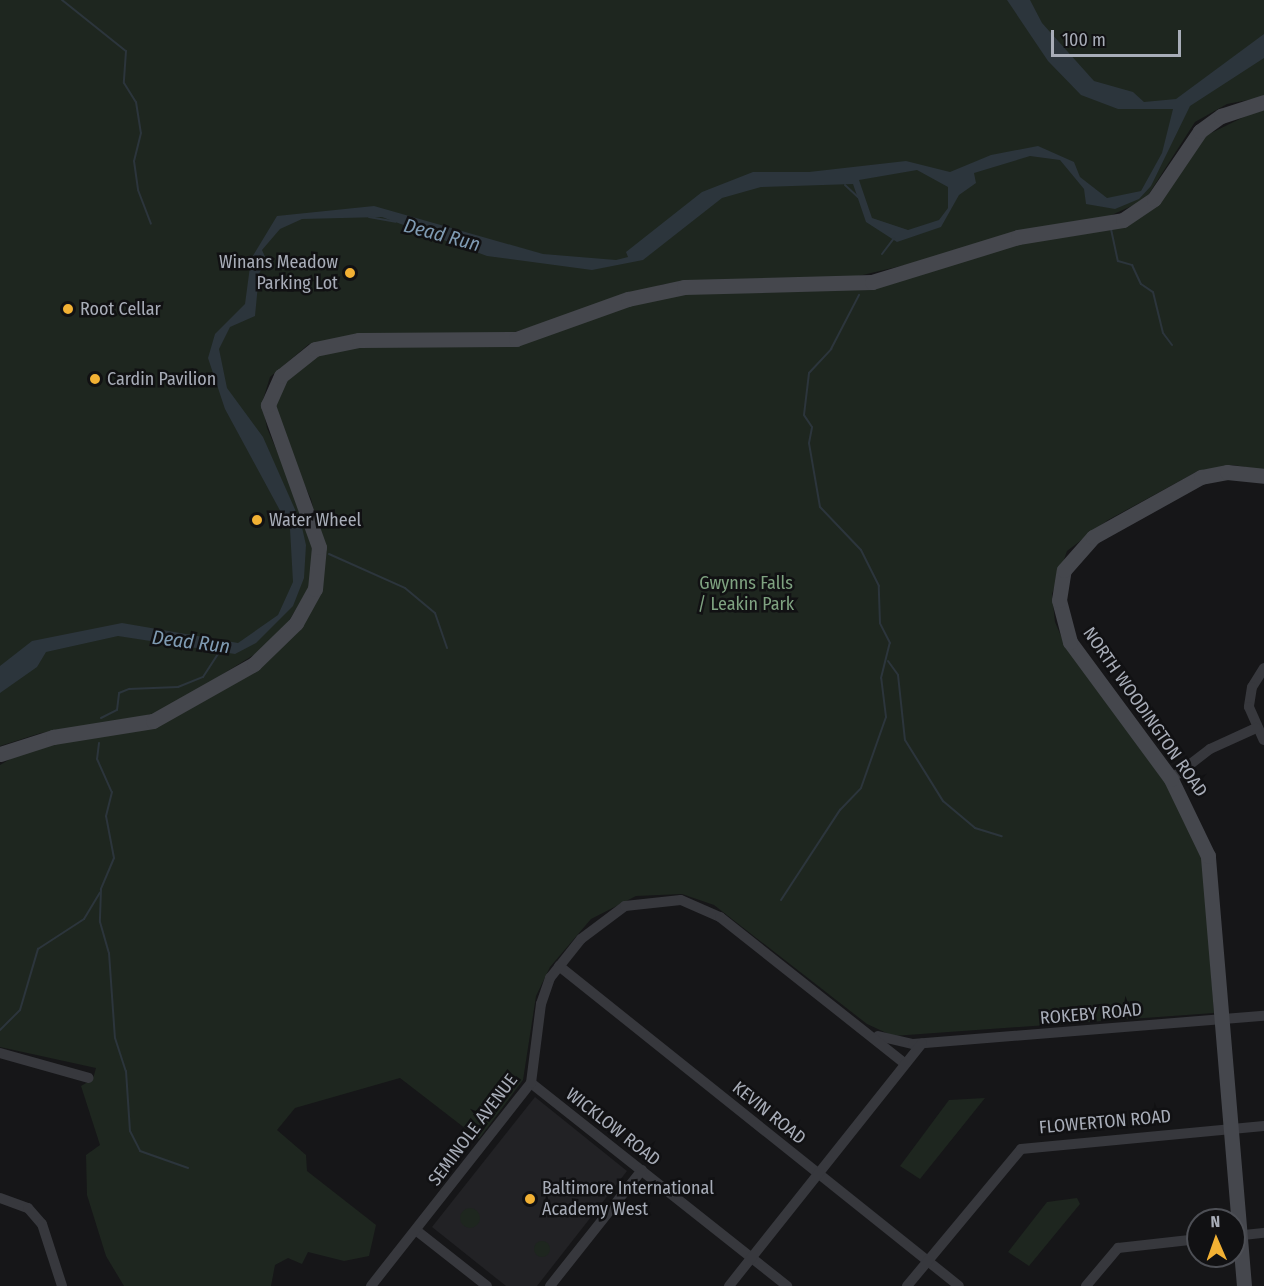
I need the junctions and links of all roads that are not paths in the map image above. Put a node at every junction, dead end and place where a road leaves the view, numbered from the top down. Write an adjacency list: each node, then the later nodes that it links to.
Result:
1 (1264, 102): 6 (street)
2 (1264, 476): 7 (street, NORTH WOODINGTON ROAD)
3 (1264, 668): 4 (street)
4 (1256, 728): 5 (street); 7 (street)
5 (1264, 740)
6 (0, 754)
7 (1171, 779): 10 (street, NORTH WOODINGTON ROAD)
8 (559, 966): 11 (street, SEMINOLE AVENUE); 16 (street, SEMINOLE AVENUE); 20 (street, KEVIN ROAD)
9 (1264, 1016): 10 (street, ROKEBY ROAD)
10 (1223, 1020): 12 (street, ROKEBY ROAD); 18 (street, NORTH WOODINGTON ROAD)
11 (867, 1031): 12 (street, ROKEBY ROAD); 14 (street, SEMINOLE AVENUE)
12 (922, 1043): 14 (street)
13 (0, 1053): 15 (street)
14 (904, 1063): 20 (street)
15 (89, 1078)
16 (531, 1083): 19 (street, WICKLOW ROAD); 23 (street, SEMINOLE AVENUE)
17 (1264, 1125): 18 (street, FLOWERTON ROAD)
18 (1231, 1128): 22 (street, NORTH WOODINGTON ROAD); 28 (street, FLOWERTON ROAD)
19 (642, 1170): 27 (street, WICKLOW ROAD); 33 (street)
20 (818, 1173): 27 (street); 28 (street, KEVIN ROAD)
21 (0, 1198): 30 (street)
22 (1235, 1208)
23 (417, 1231): 31 (street, SEMINOLE AVENUE); 32 (street)
24 (1264, 1233): 25 (street)
25 (1246, 1234)
26 (1186, 1240): 38 (street)
27 (752, 1257): 34 (street); 35 (street, WICKLOW ROAD)
28 (927, 1260): 36 (street, FLOWERTON ROAD); 37 (street, KEVIN ROAD)
29 (1242, 1268): 39 (street, NORTH WOODINGTON ROAD)
30 (62, 1286)
31 (371, 1286)
32 (487, 1286)
33 (550, 1286)
34 (729, 1286)
35 (787, 1286)
36 (907, 1286)
37 (959, 1286)
38 (1086, 1286)
39 (1244, 1286)

